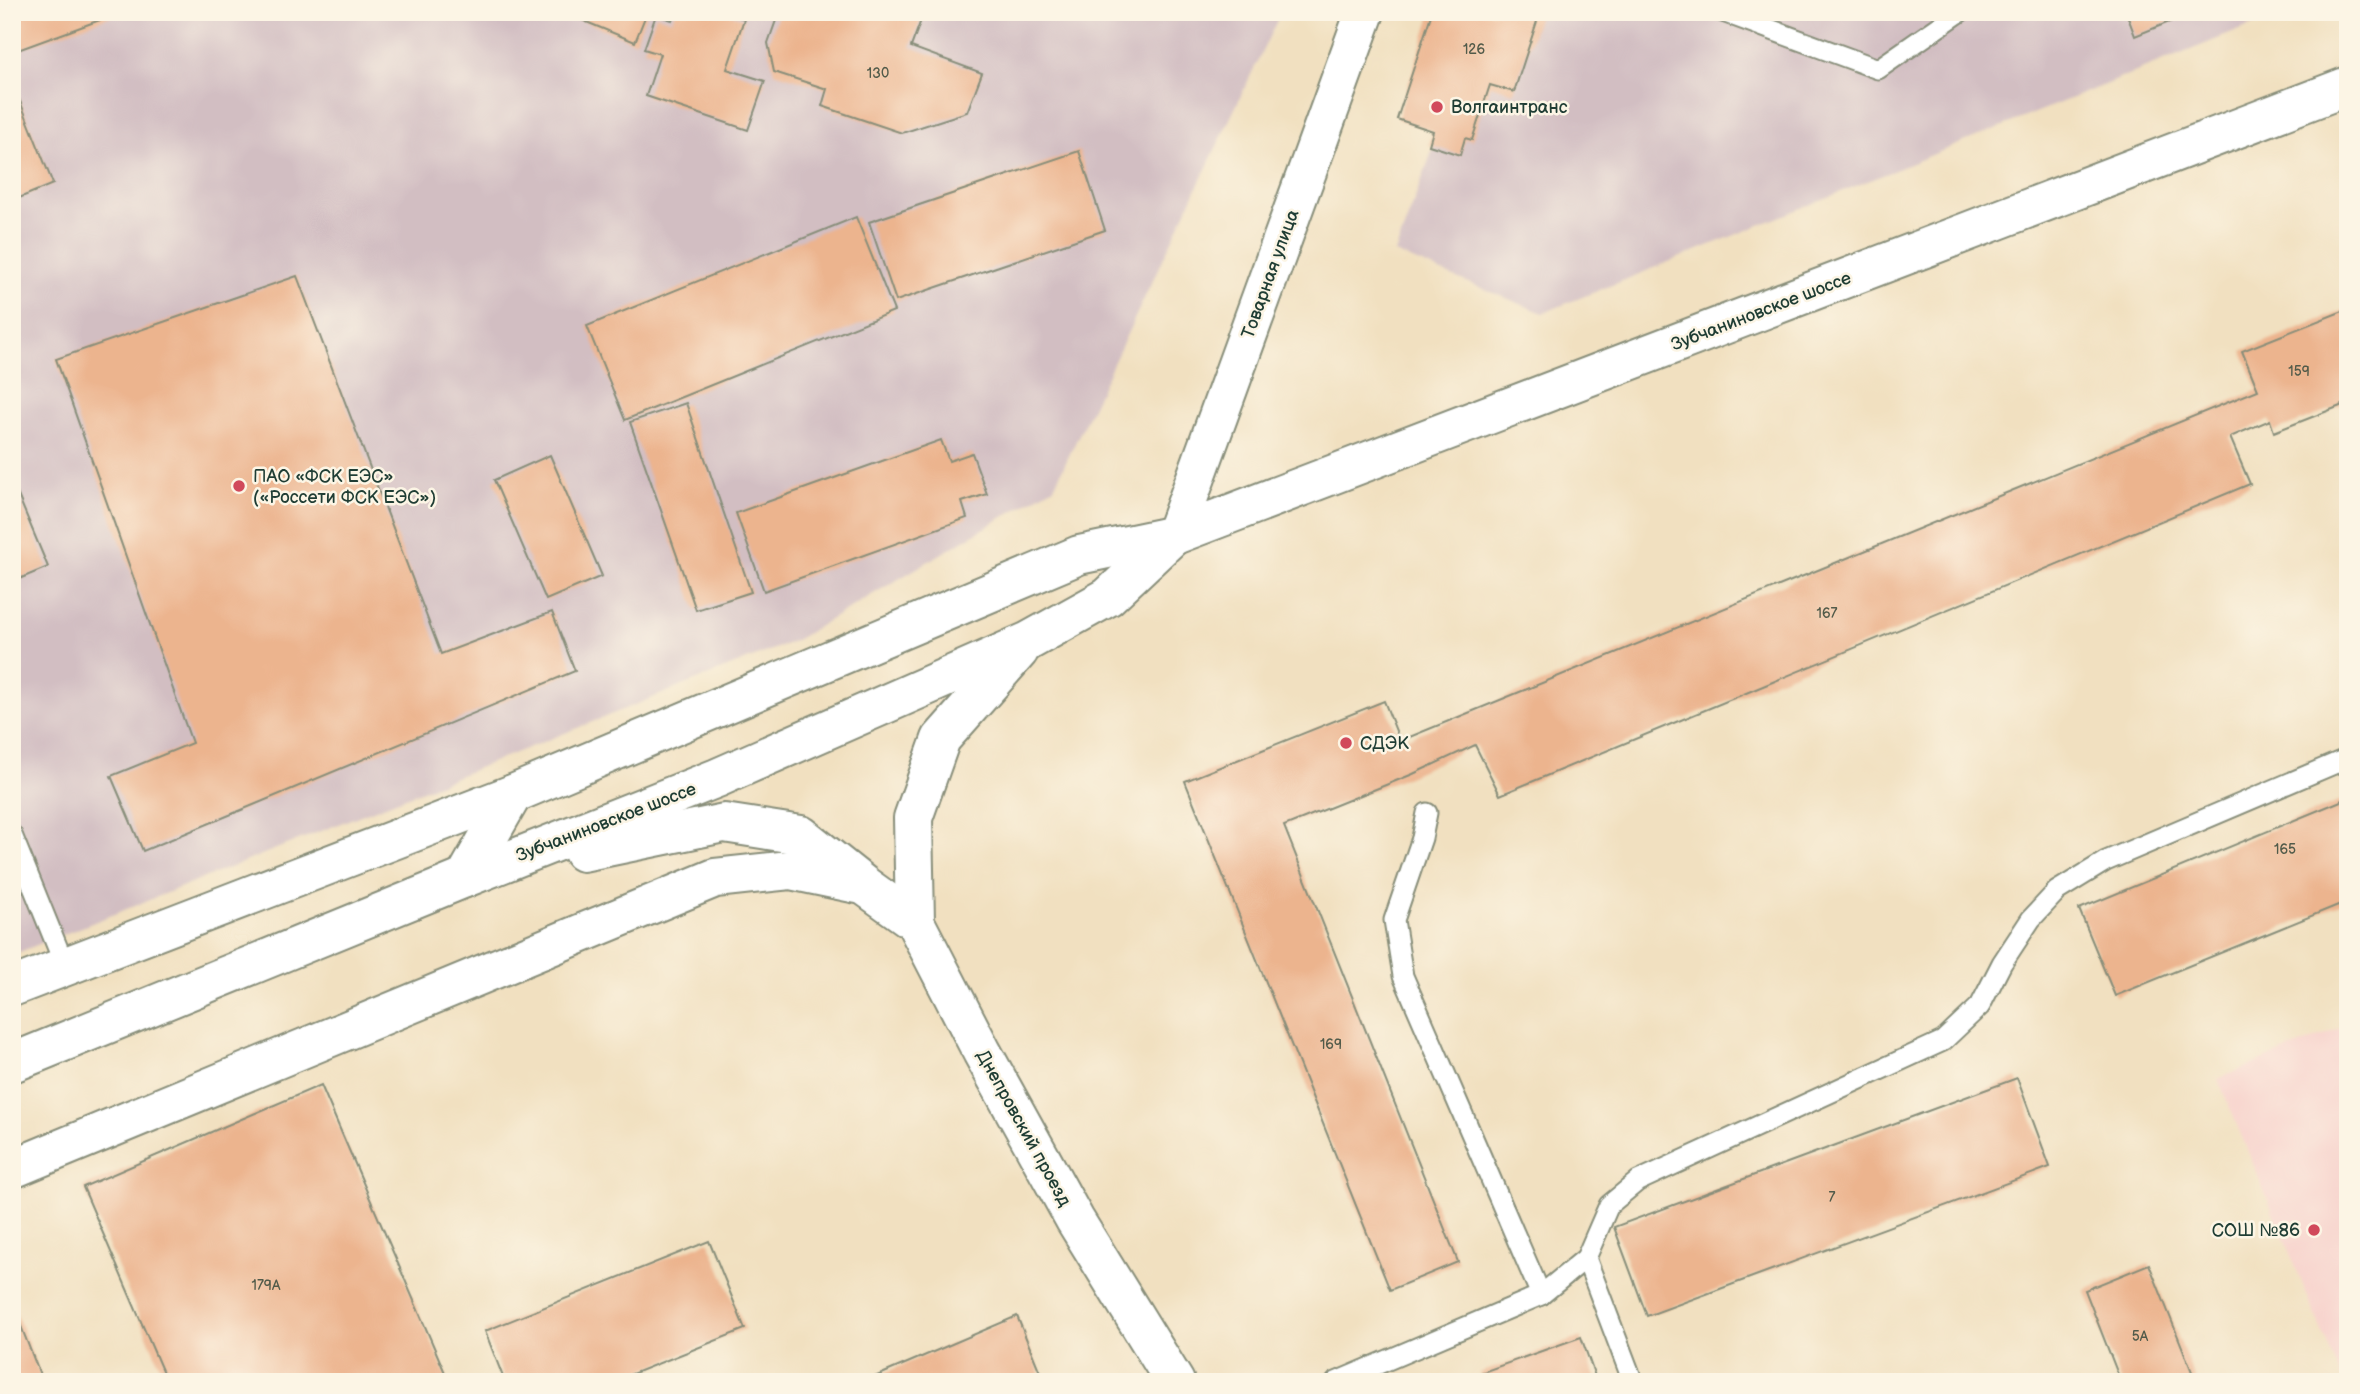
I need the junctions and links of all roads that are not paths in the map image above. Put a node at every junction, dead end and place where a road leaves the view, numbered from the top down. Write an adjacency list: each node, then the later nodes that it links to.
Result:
1 (1366, 12): 5 (main road, Товарная улица)
2 (1723, 12): 3 (lane)
3 (1960, 12)
4 (2348, 86): 5 (main road, Зубчаниновское шоссе)
5 (1175, 535): 6 (main road, Зубчаниновское шоссе); 8 (main road, Зубчаниновское шоссе)
6 (1027, 642): 11 (main road, Зубчаниновское шоссе); 13 (main road)
7 (2348, 758): 18 (lane)
8 (513, 794): 11 (main road); 14 (main road, Зубчаниновское шоссе)
9 (1427, 813): 19 (lane)
10 (12, 835): 14 (lane)
11 (465, 878): 12 (main road, Днепровский проезд); 16 (main road, Зубчаниновское шоссе)
12 (865, 886): 13 (main road, Днепровский проезд); 17 (main road)
13 (915, 922): 20 (main road, Днепровский проезд)
14 (65, 966): 15 (main road, Зубчаниновское шоссе)
15 (12, 987)
16 (12, 1063)
17 (12, 1169)
18 (1586, 1258): 19 (lane); 22 (lane)
19 (1541, 1295): 21 (lane)
20 (1175, 1382)
21 (1336, 1382)
22 (1633, 1382)

